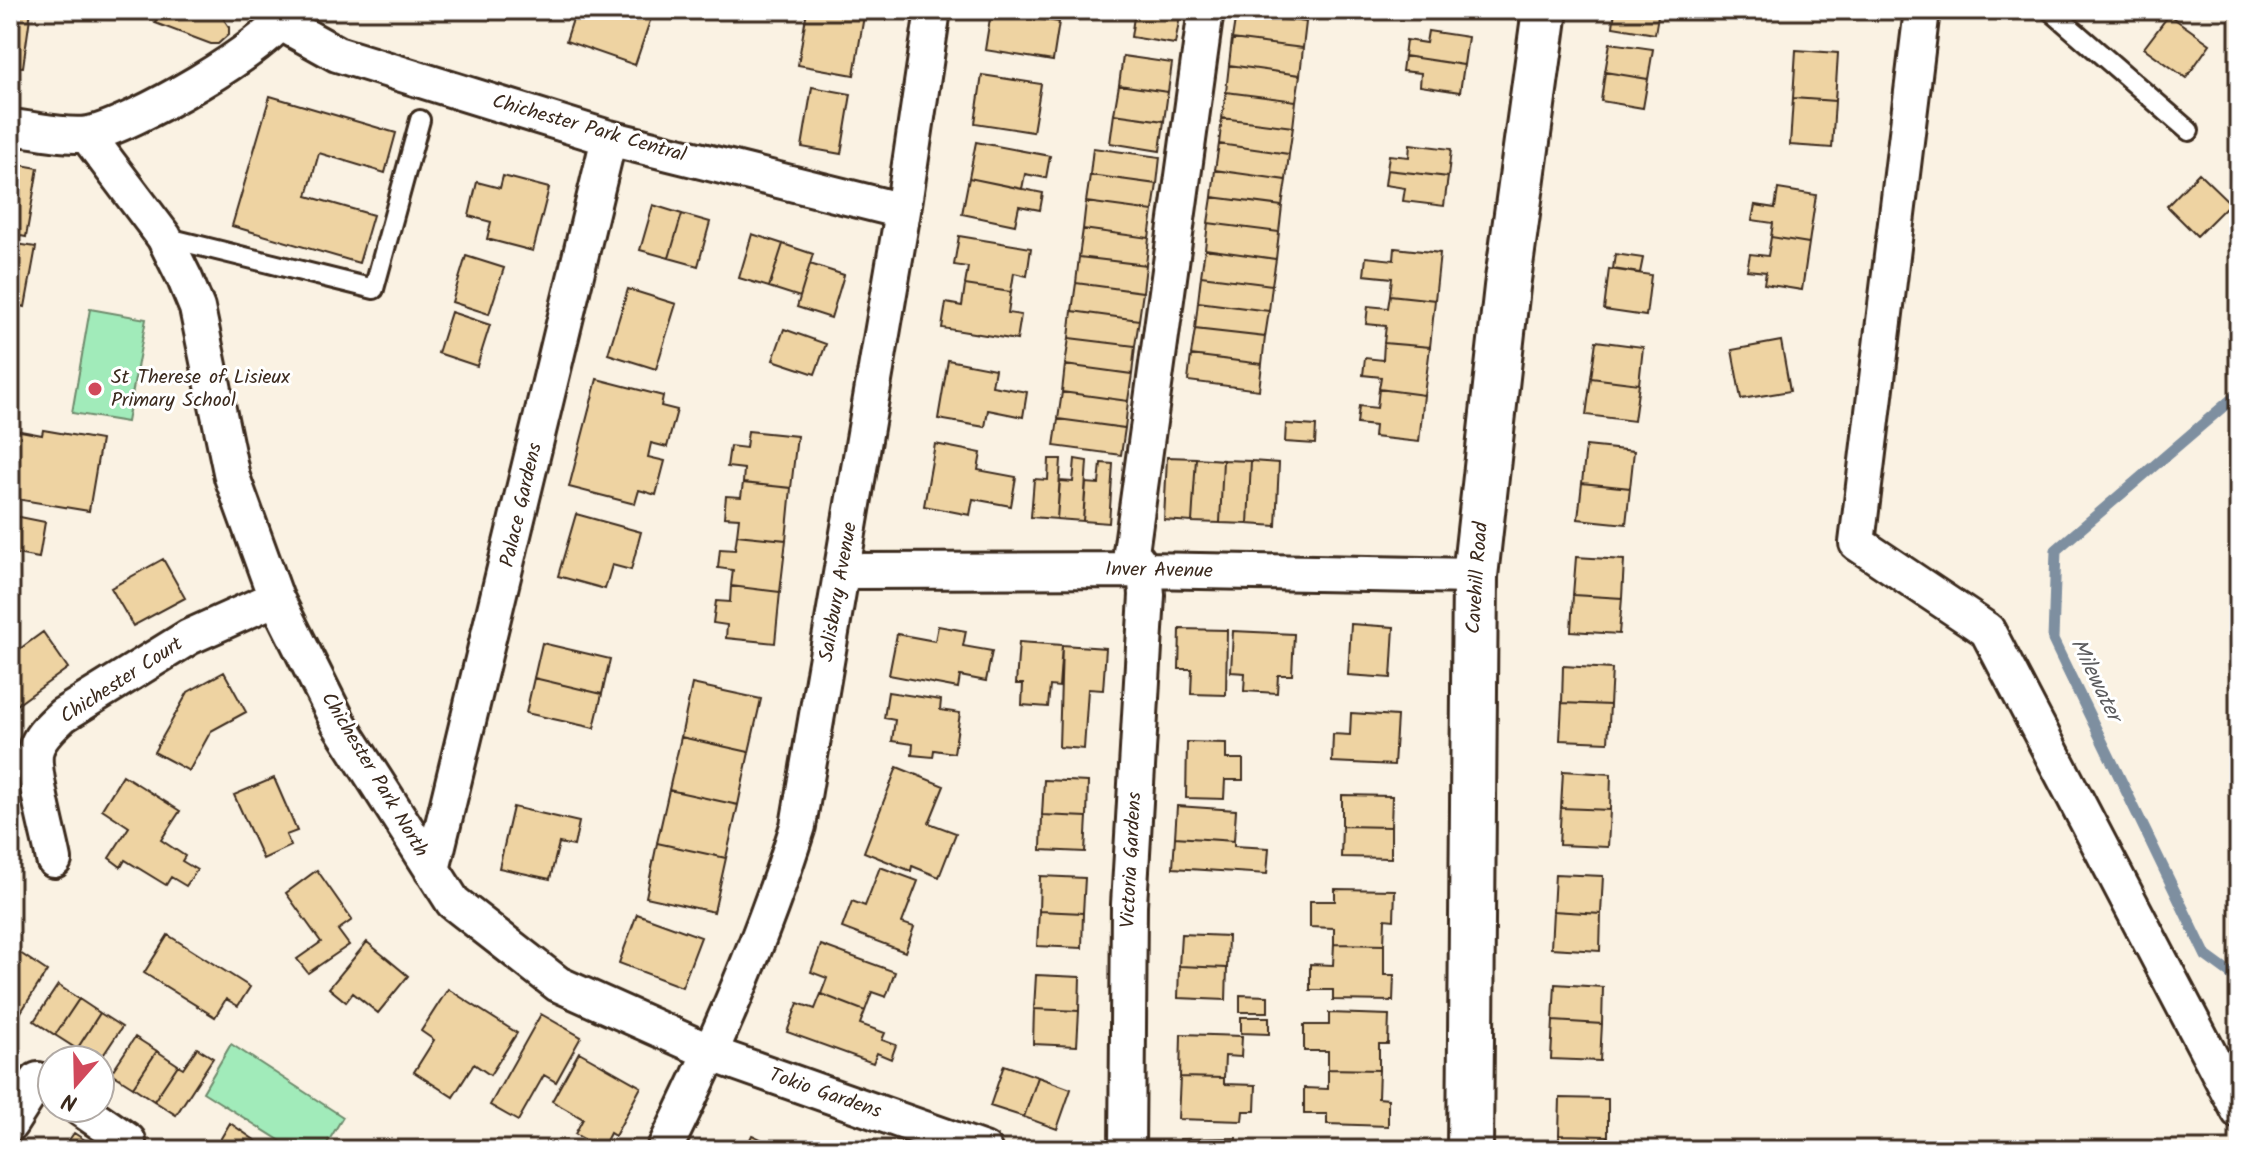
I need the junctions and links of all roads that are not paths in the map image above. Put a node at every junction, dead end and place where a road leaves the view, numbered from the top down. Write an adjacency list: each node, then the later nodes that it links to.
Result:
1 (933, 10): 12 (street, Salisbury Avenue)
2 (1206, 10): 14 (street, Victoria Gardens)
3 (1545, 10): 16 (main road, Cavehill Road)
4 (1922, 10): 22 (street)
5 (2050, 10): 9 (lane)
6 (286, 17): 10 (street); 11 (street, Chichester Park Central)
7 (420, 120): 13 (lane)
8 (10, 127): 10 (street)
9 (2189, 131)
10 (87, 135): 13 (street, Chichester Park North)
11 (609, 138): 12 (street, Chichester Park Central); 19 (street, Palace Gardens)
12 (903, 211): 15 (street, Salisbury Avenue)
13 (164, 237): 17 (street, Chichester Park North)
14 (1145, 570): 15 (street, Inver Avenue); 16 (street, Inver Avenue); 28 (street, Victoria Gardens)
15 (842, 571): 20 (street, Salisbury Avenue)
16 (1475, 576): 29 (main road, Cavehill Road)
17 (276, 598): 18 (street, Chichester Court); 19 (street, Chichester Park North)
18 (54, 860)
19 (432, 870): 20 (street, Chichester Park North)
20 (712, 1051): 26 (street, Salisbury Avenue); 27 (street, Tokio Gardens)
21 (36, 1078): 23 (street)
22 (2239, 1111)
23 (10, 1124)
24 (103, 1124): 25 (street)
25 (128, 1141)
26 (664, 1150)
27 (984, 1150)
28 (1127, 1150)
29 (1470, 1150)

